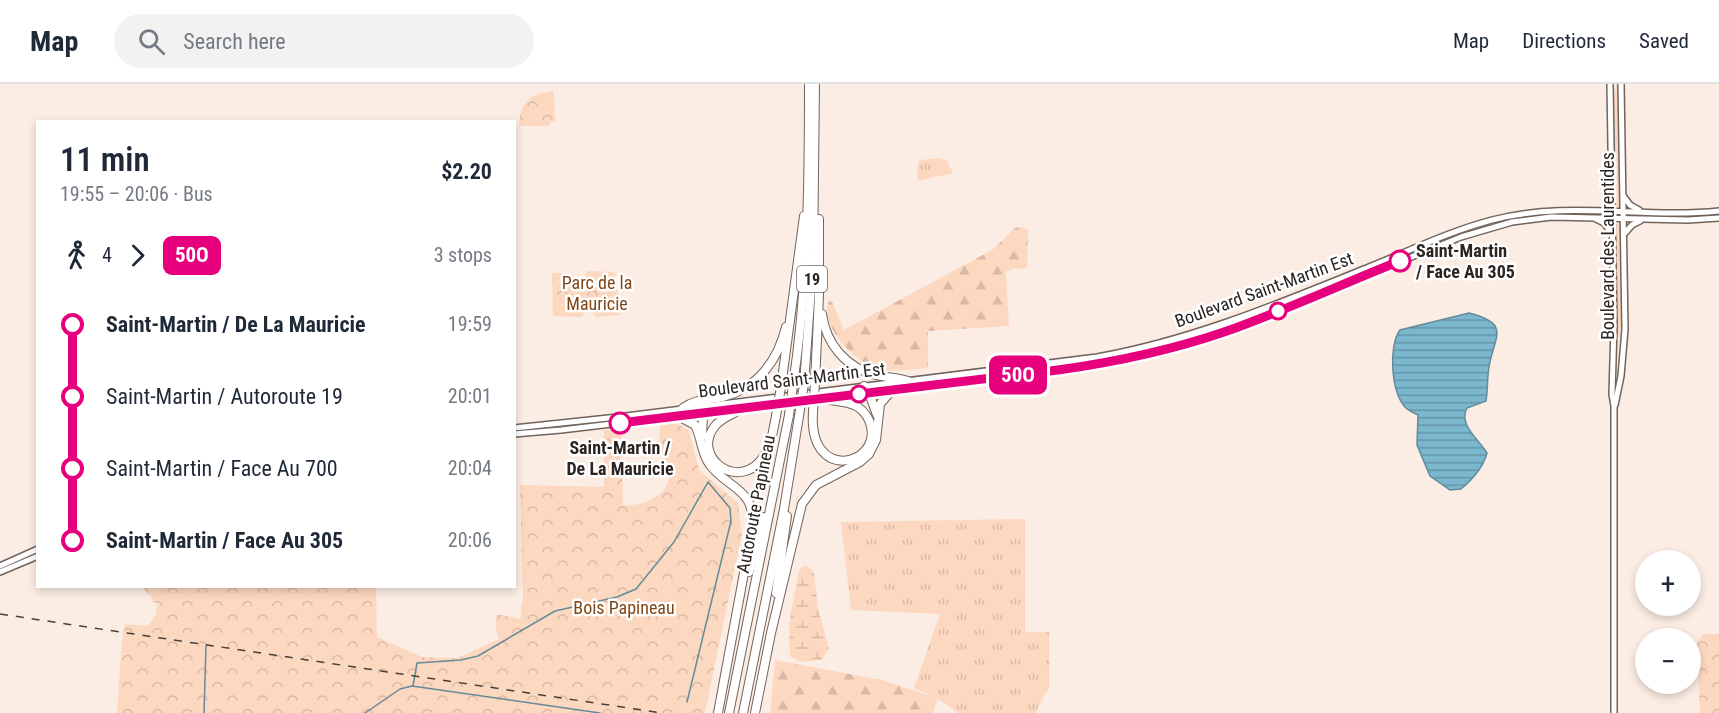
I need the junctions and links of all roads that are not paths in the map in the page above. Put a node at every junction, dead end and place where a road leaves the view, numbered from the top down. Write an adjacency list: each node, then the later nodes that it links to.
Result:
1 (809, 84): 6 (highway, Autoroute Papineau / 19)
2 (815, 84): 5 (highway, Autoroute Papineau / 19)
3 (1610, 84): 10 (main road, Boulevard des Laurentides)
4 (1621, 84): 7 (main road, Boulevard des Laurentides)
5 (815, 174): 17 (highway); 29 (highway, Autoroute Papineau / 19, bridge)
6 (809, 189): 18 (highway); 33 (highway, Autoroute Papineau / 19, bridge)
7 (1623, 196): 9 (main road); 11 (main road, Boulevard des Laurentides)
8 (1719, 211): 9 (main road)
9 (1645, 212): 11 (main road)
10 (1612, 215): 11 (main road, Boulevard Saint-Martin Est); 12 (main road, Boulevard Saint-Martin Est); 15 (main road, Boulevard des Laurentides); 19 (main road, Boulevard Saint-Martin Est)
11 (1624, 215): 14 (main road); 16 (main road, Boulevard des Laurentides)
12 (1594, 218): 15 (main road); 21 (main road, Boulevard Saint-Martin Est)
13 (1719, 218): 14 (main road)
14 (1644, 219): 16 (main road)
15 (1612, 233): 23 (main road, Boulevard des Laurentides)
16 (1624, 234): 23 (main road, Boulevard des Laurentides)
17 (819, 295): 19 (highway); 22 (highway, bridge)
18 (794, 299): 24 (highway); 25 (highway, bridge)
19 (908, 381): 20 (main road, Boulevard Saint-Martin Est)
20 (867, 390): 21 (main road, Boulevard Saint-Martin Est); 22 (main road, Boulevard Saint-Martin Est); 26 (main road, Boulevard Saint-Martin Est); 28 (highway)
21 (892, 390): 28 (highway)
22 (822, 399): 25 (main road, Boulevard Saint-Martin Est)
23 (1614, 406): 44 (main road, Boulevard des Laurentides)
24 (682, 408): 26 (main road, Boulevard Saint-Martin Est); 30 (main road, Boulevard Saint-Martin Est)
25 (742, 408): 26 (main road, Boulevard Saint-Martin Est)
26 (705, 409): 27 (main road, Boulevard Saint-Martin Est); 32 (highway)
27 (678, 416): 31 (main road, Boulevard Saint-Martin Est); 32 (highway)
28 (878, 416): 38 (highway)
29 (799, 420): 38 (highway); 40 (highway, Autoroute Papineau / 19)
30 (516, 428)
31 (516, 434)
32 (702, 445): 39 (highway)
33 (775, 484): 39 (highway); 43 (highway, Autoroute Papineau / 19)
34 (36, 550): 36 (main road)
35 (36, 557): 37 (main road)
36 (0, 566)
37 (0, 572)
38 (771, 633): 41 (highway)
39 (731, 647): 42 (highway)
40 (744, 709)
41 (755, 710)
42 (718, 713)
43 (729, 713)
44 (1613, 713)

